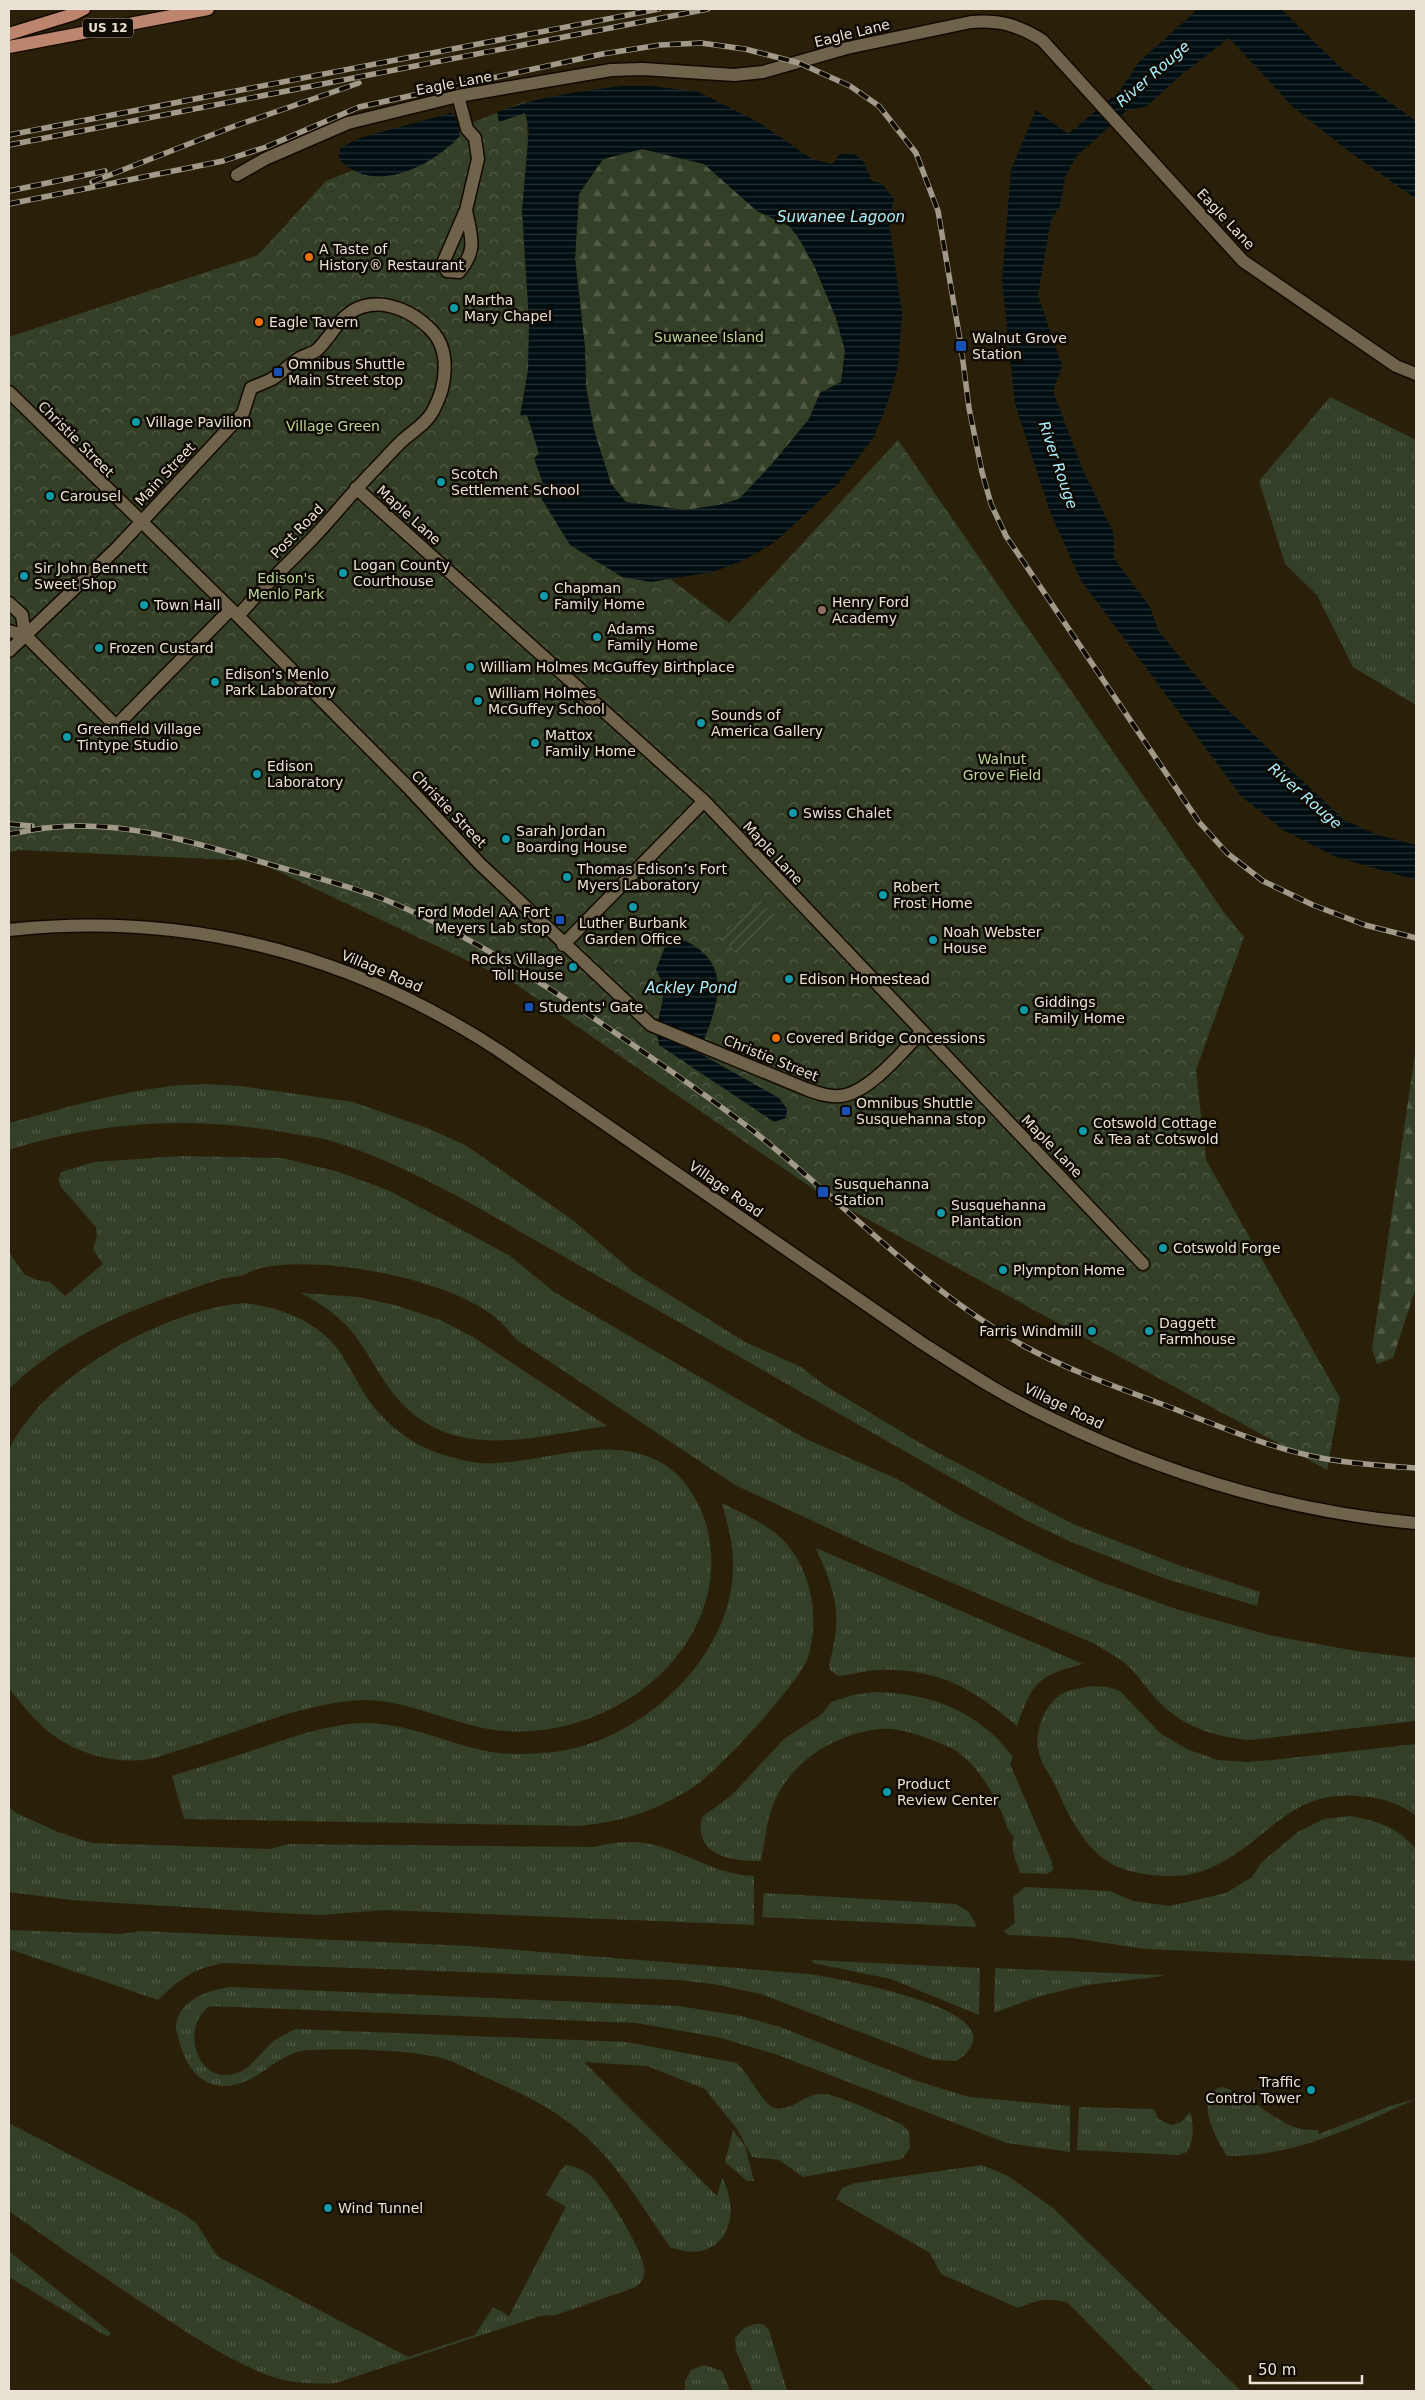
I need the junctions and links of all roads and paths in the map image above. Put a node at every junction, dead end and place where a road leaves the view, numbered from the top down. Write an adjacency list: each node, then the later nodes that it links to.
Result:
1 (84, 9): 3 (main road)
2 (208, 9): 4 (main road, US 12)
3 (9, 34)
4 (9, 47)
5 (458, 96): 6 (street, Eagle Lane); 7 (street); 8 (street, Eagle Lane)
6 (237, 175)
7 (466, 210)
8 (1416, 374)
9 (9, 392): 11 (street, Christie Street)
10 (356, 488): 11 (street, Main Street); 13 (street, Post Road); 17 (street, Maple Lane)
11 (141, 523): 13 (street, Christie Street); 15 (street, Main Street)
12 (9, 603): 15 (street)
13 (234, 613): 15 (street, Post Road); 19 (street, Christie Street)
14 (9, 631): 15 (street)
15 (25, 635): 16 (street, Main Street)
16 (9, 651)
17 (704, 801): 19 (street); 20 (street, Maple Lane)
18 (9, 930): 22 (street, Village Road)
19 (564, 945): 20 (street, Christie Street)
20 (922, 1031): 21 (street, Maple Lane)
21 (1143, 1264)
22 (1416, 1523)

